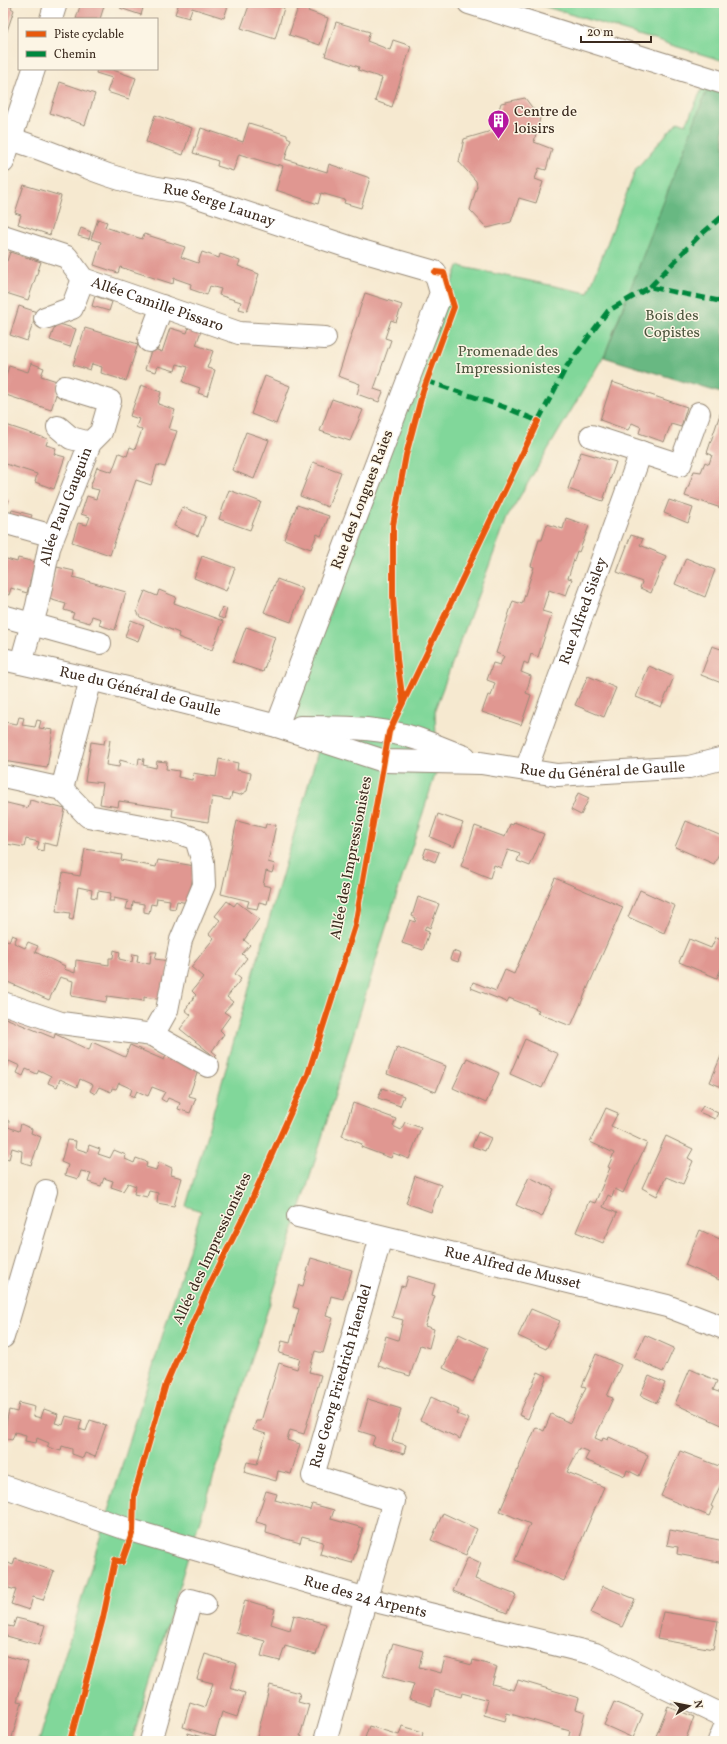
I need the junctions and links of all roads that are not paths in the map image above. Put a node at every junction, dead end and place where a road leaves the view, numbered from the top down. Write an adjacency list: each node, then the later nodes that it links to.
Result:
1 (56, 3): 3 (street)
2 (469, 3): 5 (street)
3 (51, 18)
4 (34, 70): 6 (street)
5 (724, 83)
6 (7, 138): 7 (street); 9 (street, Rue Serge Launay)
7 (3, 162)
8 (3, 236): 10 (street, Allée Camille Pissaro)
9 (435, 272): 28 (street, Rue des Longues Raies)
10 (83, 279): 11 (street, Allée Camille Pissaro); 12 (street)
11 (162, 306): 13 (street, Allée Camille Pissaro); 14 (street)
12 (45, 318)
13 (325, 338)
14 (149, 341)
15 (66, 386): 19 (street, Allée Paul Gauguin)
16 (699, 413): 20 (street)
17 (58, 426): 19 (street)
18 (590, 436): 20 (street)
19 (90, 443): 22 (street, Allée Paul Gauguin)
20 (641, 452): 31 (street, Rue Alfred Sisley)
21 (3, 522): 22 (street)
22 (53, 536): 24 (street, Allée Paul Gauguin)
23 (3, 616): 24 (street)
24 (32, 624): 25 (street); 26 (street, Allée Paul Gauguin)
25 (100, 643)
26 (12, 661): 27 (street, Rue du Général de Gaulle)
27 (91, 679): 28 (street, Rue du Général de Gaulle); 33 (street)
28 (277, 726): 30 (street, Rue du Général de Gaulle); 30 (street, Rue du Général de Gaulle)
29 (724, 758): 31 (street, Rue du Général de Gaulle)
30 (481, 763): 31 (street, Rue du Général de Gaulle)
31 (526, 770)
32 (3, 776): 33 (street)
33 (62, 789): 35 (street)
34 (3, 1003): 35 (street)
35 (153, 1035): 36 (street)
36 (208, 1066)
37 (46, 1191): 41 (street)
38 (298, 1216): 39 (street, Rue Alfred de Musset)
39 (381, 1237): 40 (street, Rue Alfred de Musset); 43 (street, Rue Georg Friedrich Haendel)
40 (724, 1328)
41 (3, 1337)
42 (3, 1486): 43 (street, Rue des 24 Arpents)
43 (367, 1599): 45 (street, Rue des 24 Arpents); 48 (street)
44 (205, 1604): 47 (street)
45 (724, 1716)
46 (724, 1729): 49 (street)
47 (151, 1741)
48 (325, 1741)
49 (719, 1741)

